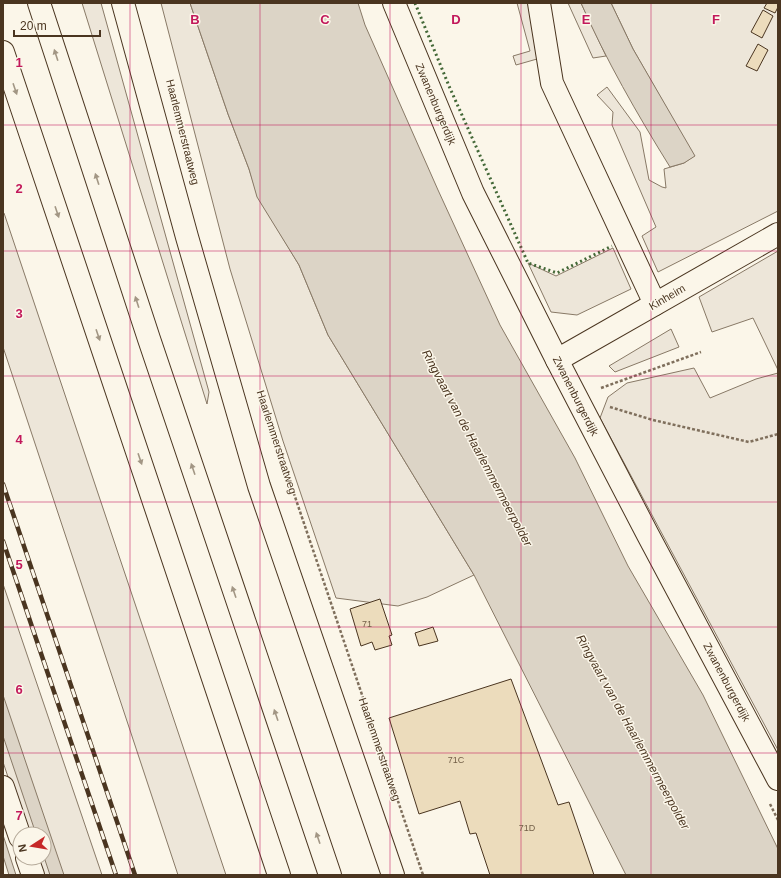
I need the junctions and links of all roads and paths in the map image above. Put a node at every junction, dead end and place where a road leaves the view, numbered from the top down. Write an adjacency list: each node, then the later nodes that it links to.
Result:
1 (39, 3): 17 (main road, one-way to 1)
2 (123, 3): 18 (main road, Haarlemmerstraatweg)
3 (394, 3): 9 (main road, Zwanenburgerdijk)
4 (539, 3): 7 (main road)
5 (3, 52): 16 (main road, one-way to 16)
6 (778, 234): 7 (main road, Kinheim)
7 (655, 304): 9 (main road, Kinheim)
8 (701, 352): 10 (path)
9 (557, 360): 10 (main road, Zwanenburgerdijk)
10 (576, 396): 12 (path); 13 (main road, Zwanenburgerdijk)
11 (266, 410): 19 (path, Haarlemmerstraatweg)
12 (778, 434)
13 (778, 779)
14 (3, 786): 15 (main road)
15 (16, 826)
16 (279, 875)
17 (330, 875)
18 (393, 875)
19 (423, 875)

